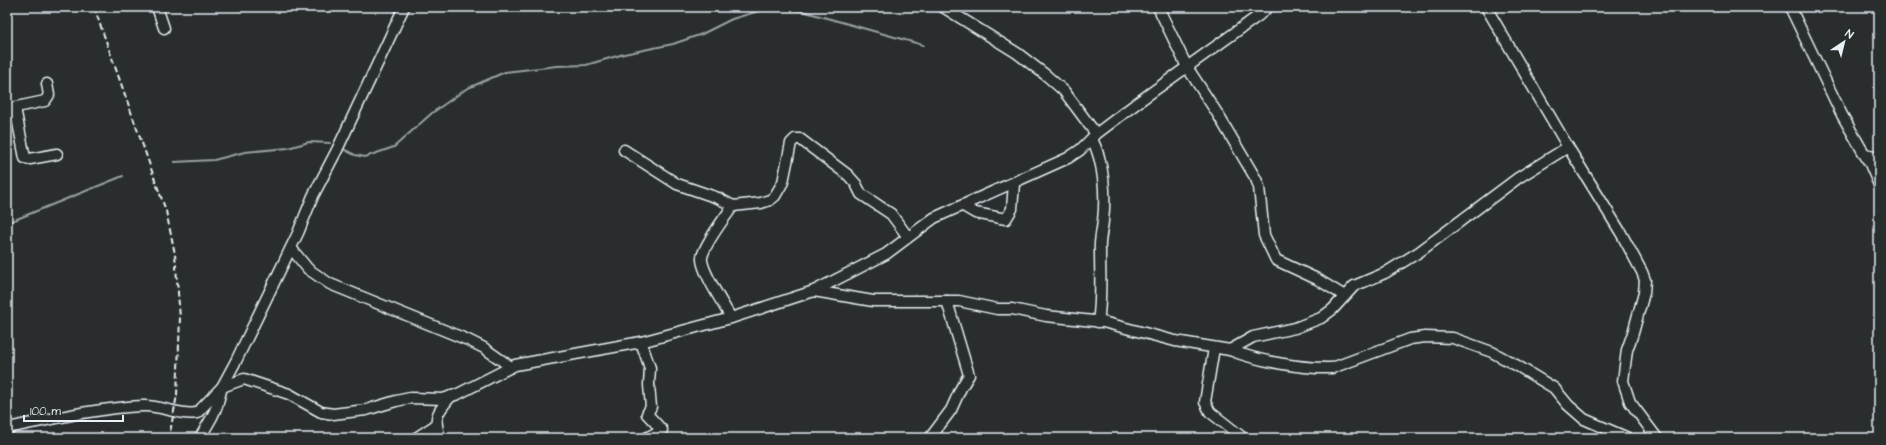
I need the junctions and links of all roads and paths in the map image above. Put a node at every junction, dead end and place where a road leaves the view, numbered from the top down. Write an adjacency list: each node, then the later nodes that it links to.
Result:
1 (157, 7): 8 (street)
2 (404, 7): 23 (street)
3 (943, 7): 12 (street)
4 (1158, 7): 9 (street)
5 (1268, 7): 9 (street)
6 (1486, 7): 13 (street)
7 (1790, 7): 16 (street)
8 (164, 28)
9 (1187, 67): 12 (street); 25 (street)
10 (47, 84): 11 (street)
11 (11, 108): 15 (street)
12 (1094, 137): 18 (street); 28 (street)
13 (1568, 147): 25 (street); 44 (street)
14 (624, 150): 20 (street)
15 (56, 154)
16 (1865, 154): 17 (street); 19 (street)
17 (1879, 157)
18 (1014, 182): 21 (street); 21 (street)
19 (1879, 185)
20 (733, 206): 22 (street); 27 (street)
21 (963, 206): 22 (street)
22 (908, 237): 24 (street)
23 (291, 248): 32 (street); 33 (street)
24 (814, 291): 26 (street); 27 (street)
25 (1343, 295): 31 (street)
26 (948, 301): 28 (street); 41 (street)
27 (731, 318): 29 (street)
28 (1098, 322): 30 (street)
29 (641, 342): 32 (street); 40 (street)
30 (1214, 348): 31 (street); 42 (street)
31 (1230, 350): 43 (street)
32 (512, 367): 34 (street)
33 (222, 387): 34 (street); 36 (street); 37 (street)
34 (451, 396): 35 (street)
35 (436, 425): 38 (street); 39 (street)
36 (7, 428)
37 (200, 438)
38 (416, 438)
39 (440, 438)
40 (646, 438)
41 (930, 438)
42 (1243, 438)
43 (1628, 438)
44 (1657, 438)

